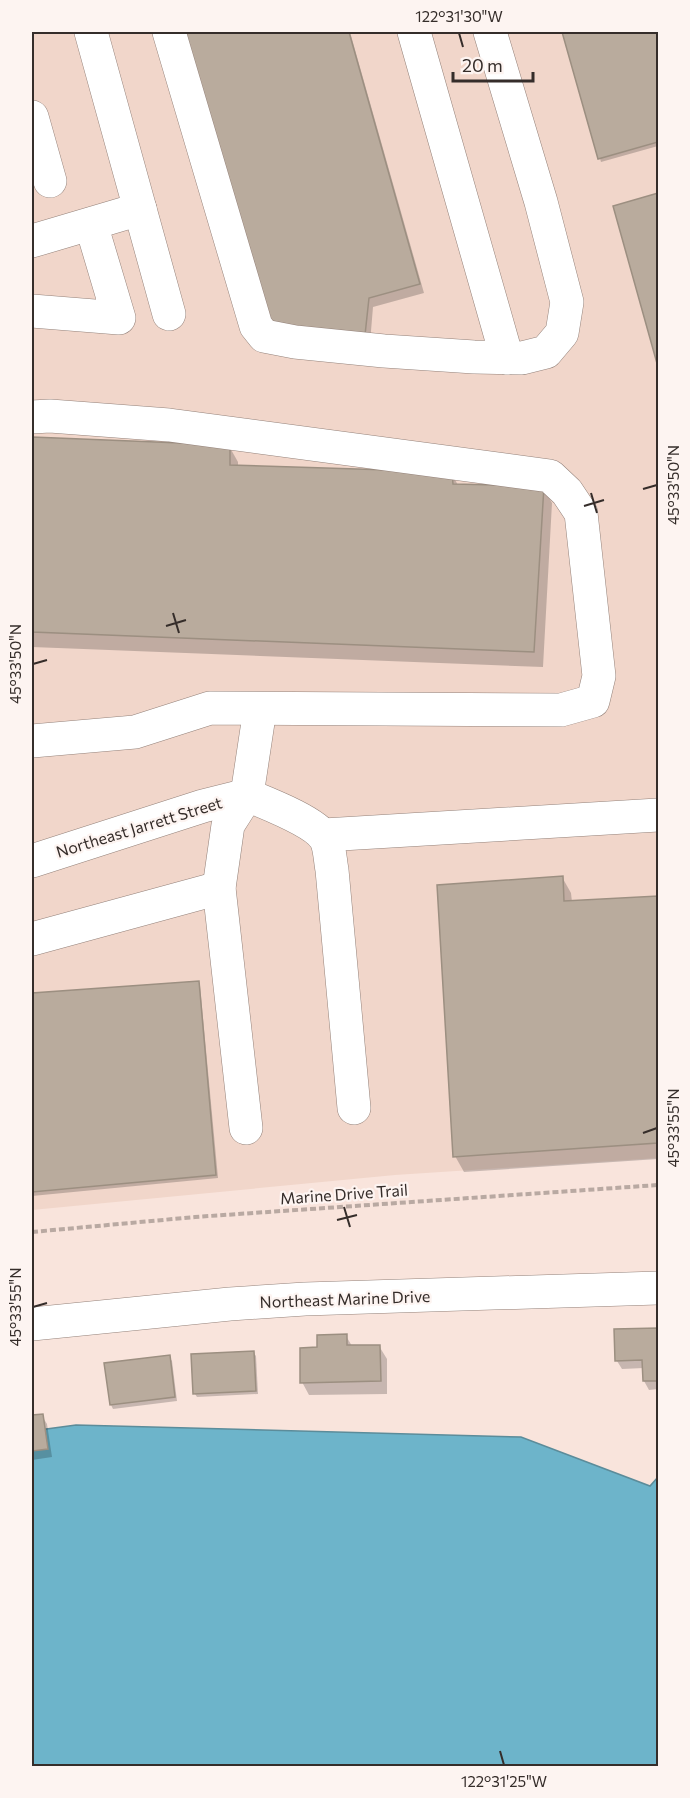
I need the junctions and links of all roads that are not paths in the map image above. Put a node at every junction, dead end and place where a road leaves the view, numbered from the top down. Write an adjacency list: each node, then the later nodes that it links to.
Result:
1 (91, 32): 7 (main road)
2 (169, 32): 12 (main road)
3 (414, 32): 12 (main road)
4 (490, 32): 12 (main road)
5 (32, 117): 6 (main road)
6 (50, 181)
7 (140, 208): 8 (main road); 11 (main road)
8 (91, 224): 9 (main road); 10 (main road)
9 (32, 241)
10 (32, 311)
11 (169, 314)
12 (507, 358)
13 (32, 417): 14 (main road)
14 (260, 709): 15 (main road); 16 (main road)
15 (32, 741)
16 (247, 795): 18 (main road); 19 (main road, Northeast Jarrett Street); 20 (main road)
17 (658, 815): 18 (main road)
18 (324, 836): 22 (main road)
19 (32, 861)
20 (219, 888): 21 (main road); 23 (main road)
21 (32, 939)
22 (354, 1108)
23 (246, 1128)
24 (658, 1287): 25 (main road, Northeast Marine Drive)
25 (32, 1324)

